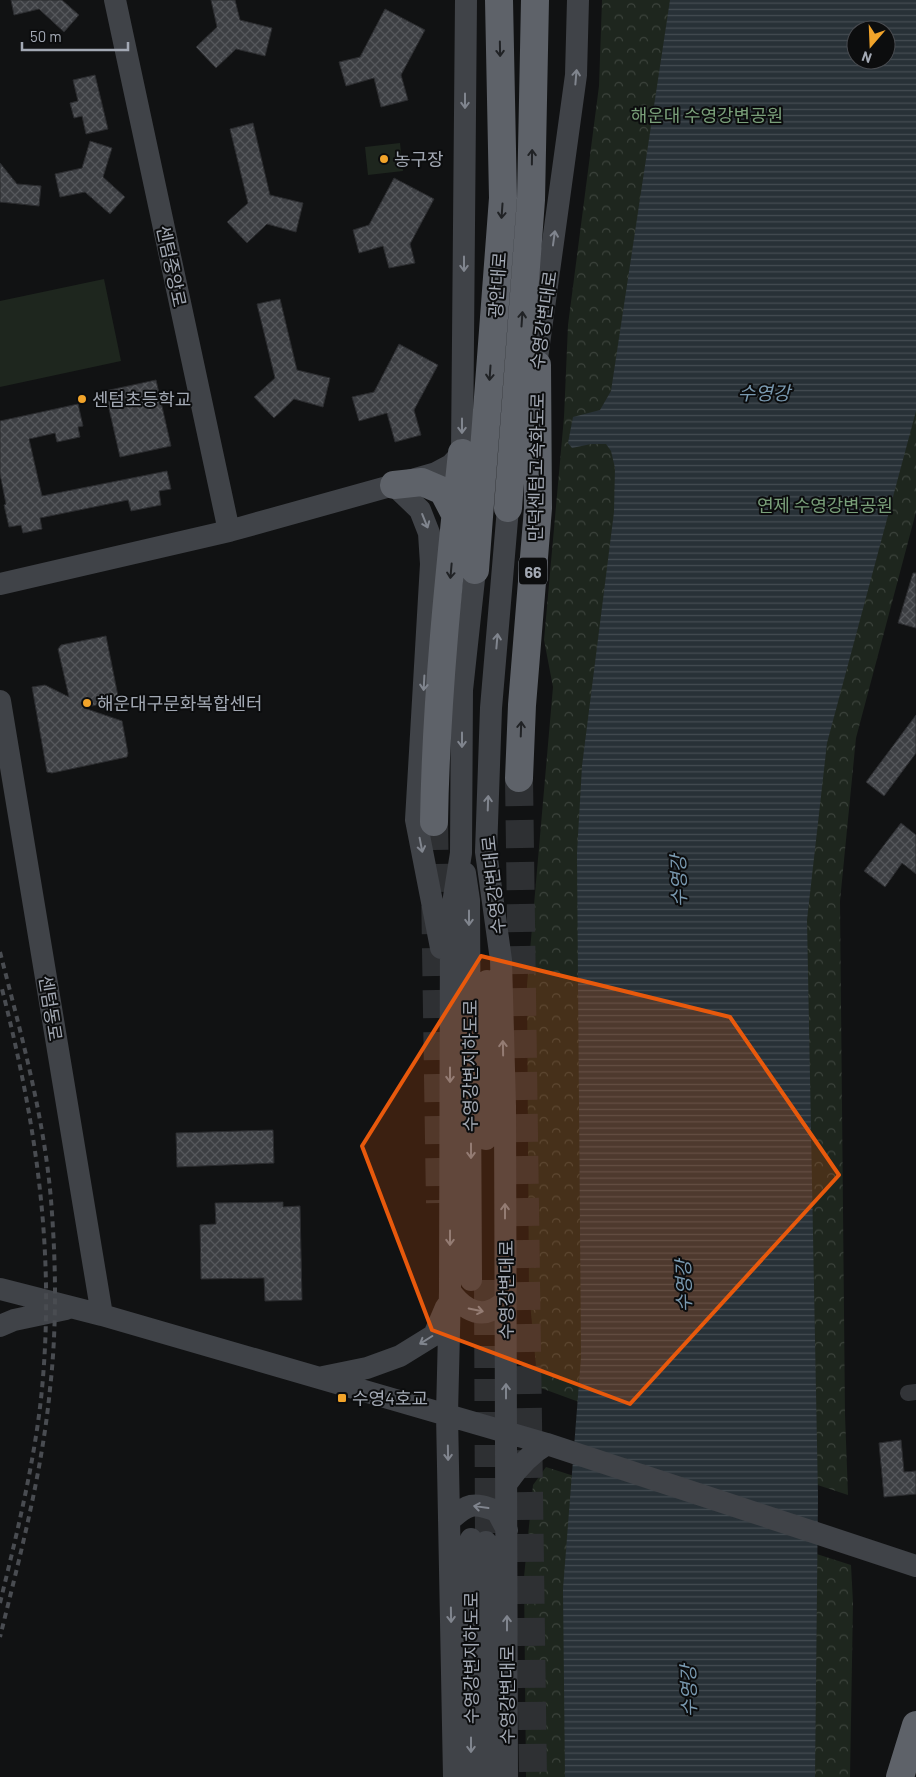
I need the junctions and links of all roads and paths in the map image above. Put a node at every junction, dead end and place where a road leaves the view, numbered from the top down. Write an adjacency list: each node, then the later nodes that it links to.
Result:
1 (115, 0): 11 (main road, 센텀중앙로)
2 (466, 0): 7 (main road, 수영강변대로, one-way to 7)
3 (499, 0): 12 (highway, 광안대로, one-way to 12)
4 (535, 0): 9 (highway, 광안대로, one-way to 4)
5 (578, 0): 6 (main road, 수영강변대로, one-way to 5)
6 (537, 365): 9 (main road, 수영강변대로); 15 (highway, 만덕센텀고속화도로 / 66, one-way to 6)
7 (462, 453): 8 (main road); 10 (highway); 12 (main road, 수영강변대로)
8 (394, 485): 10 (highway); 11 (main road); 19 (main road, one-way to 19)
9 (508, 508): 18 (main road, 수영강변대로, one-way to 9)
10 (456, 516): 16 (highway, one-way to 16)
11 (229, 531): 13 (main road)
12 (475, 570): 17 (main road, 수영강변대로, one-way to 17)
13 (0, 584)
14 (0, 701): 24 (main road, 센텀동로)
15 (519, 778)
16 (434, 822)
17 (461, 852): 18 (main road, 수영강변지하도로, one-way to 18); 19 (main road, 수영강변대로)
18 (486, 852): 22 (main road, 수영강변대로, one-way to 18)
19 (450, 1000): 21 (main road, 수영강변대로, one-way to 21)
20 (0, 1289): 23 (main road)
21 (450, 1295): 22 (main road, one-way to 22); 26 (main road, one-way to 26); 27 (main road, 수영강변대로)
22 (506, 1301): 28 (main road, 수영강변대로, one-way to 22)
23 (72, 1307): 24 (main road); 25 (main road)
24 (102, 1315): 26 (main road)
25 (0, 1326)
26 (319, 1378): 27 (main road)
27 (447, 1414): 28 (main road); 31 (main road, 수영강변대로, one-way to 31)
28 (507, 1432): 29 (main road); 30 (main road, 수영강변대로)
29 (547, 1444): 30 (main road); 33 (main road)
30 (507, 1483): 32 (main road, 수영강변대로)
31 (449, 1521): 32 (main road, one-way to 31); 35 (main road, 수영강변대로, one-way to 35)
32 (507, 1530): 38 (main road, 수영강변대로, one-way to 32)
33 (916, 1566)
34 (916, 1725): 39 (highway)
35 (454, 1777)
36 (471, 1777): 37 (main road, 수영강변지하도로, one-way to 36)
37 (488, 1777)
38 (507, 1777)
39 (900, 1777)

